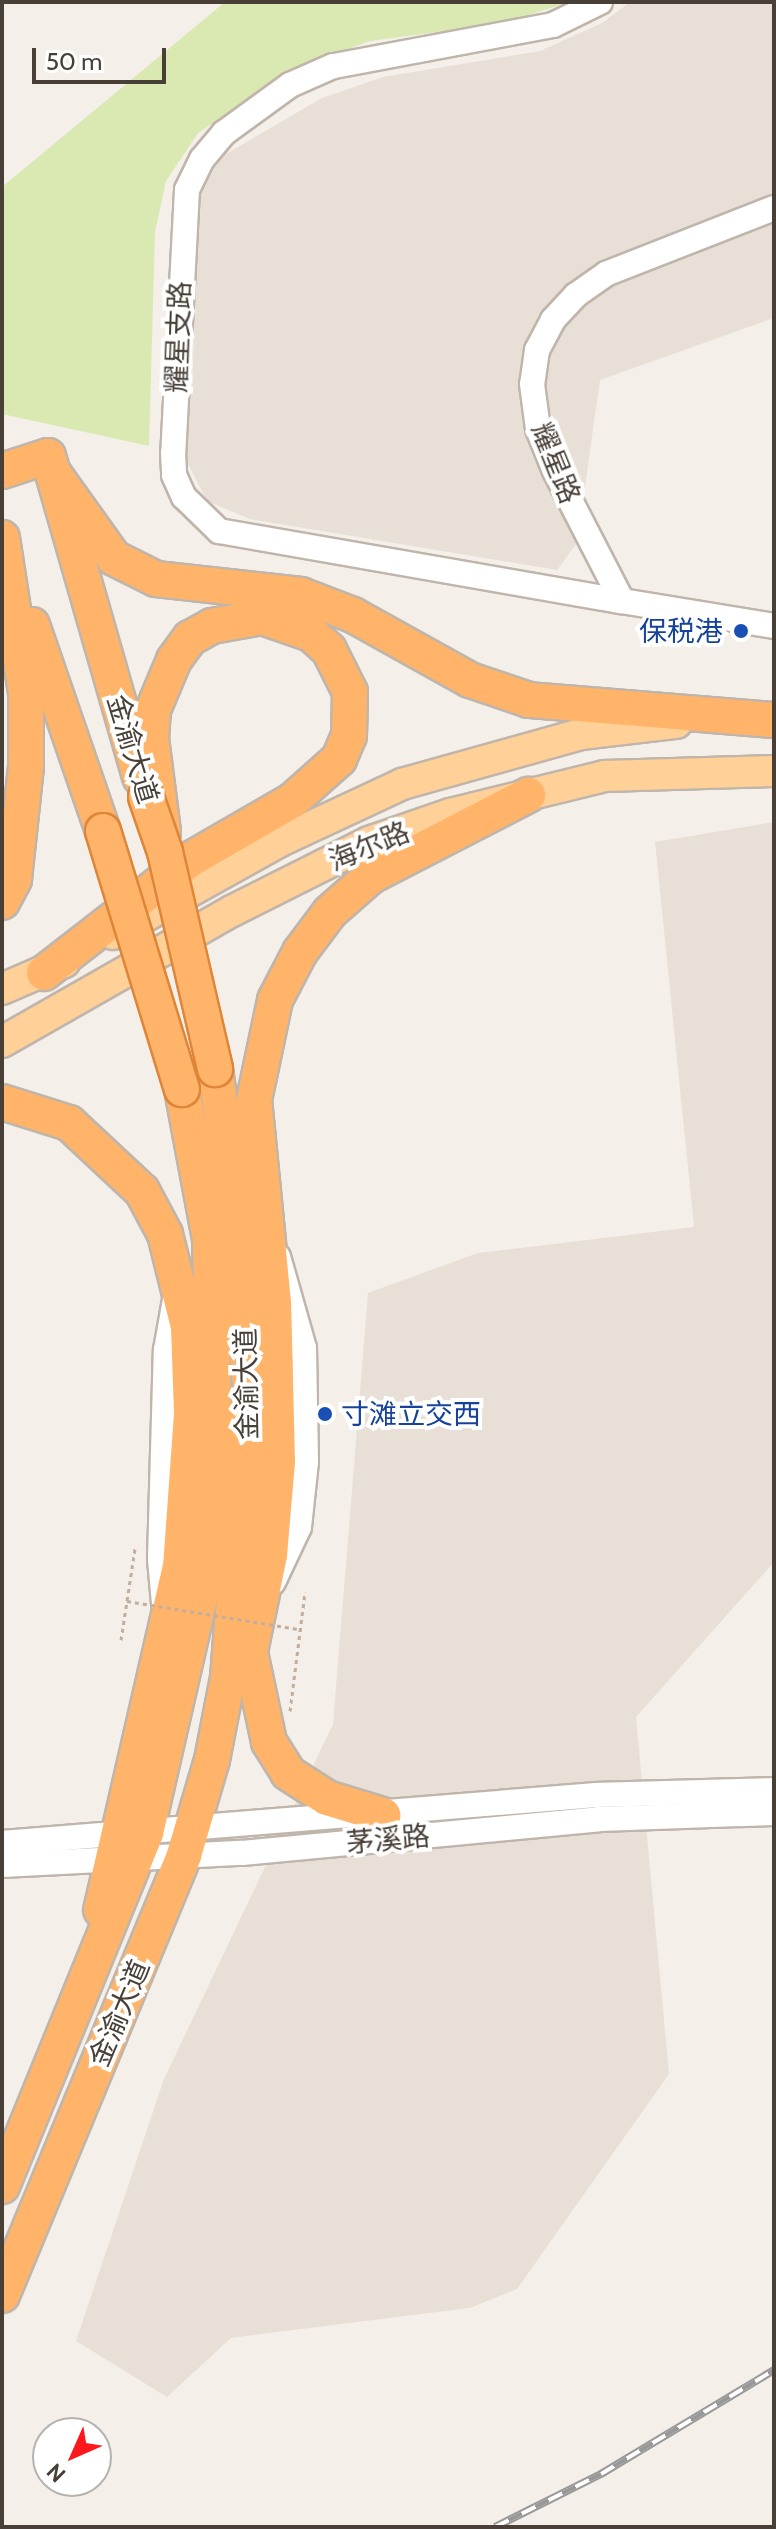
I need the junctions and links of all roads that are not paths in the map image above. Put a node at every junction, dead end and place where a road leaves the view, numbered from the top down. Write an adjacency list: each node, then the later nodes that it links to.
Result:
1 (600, 2): 6 (street, 耀星支路)
2 (774, 208): 6 (street, 耀星路)
3 (50, 463): 4 (highway); 8 (highway); 10 (highway, 金渝大道)
4 (2, 471)
5 (2, 538): 12 (highway); 25 (highway, 金渝大道, bridge)
6 (622, 601): 7 (street)
7 (774, 626)
8 (774, 720): 13 (main road, 海尔路)
9 (774, 771): 11 (main road, 海尔路)
10 (152, 792): 13 (highway); 18 (highway, 金渝大道, bridge)
11 (528, 795): 15 (main road, 海尔路); 17 (highway)
12 (2, 902)
13 (44, 973): 14 (main road, 海尔路)
14 (2, 989)
15 (2, 1042)
16 (2, 1102): 25 (highway)
17 (251, 1657): 18 (highway); 22 (highway)
18 (212, 1760): 24 (highway, 金渝大道)
19 (774, 1790): 20 (street, 茅溪路)
20 (598, 1807): 21 (street, 茅溪路); 22 (street, 茅溪路); 24 (street, 茅溪路)
21 (774, 1813)
22 (383, 1815): 24 (street, 茅溪路)
23 (2, 1843): 25 (street, 茅溪路)
24 (188, 1843): 25 (street, 茅溪路); 28 (highway, 金渝大道)
25 (127, 1846): 26 (street, 茅溪路); 27 (highway, 金渝大道)
26 (2, 1865)
27 (2, 2186)
28 (2, 2295)

